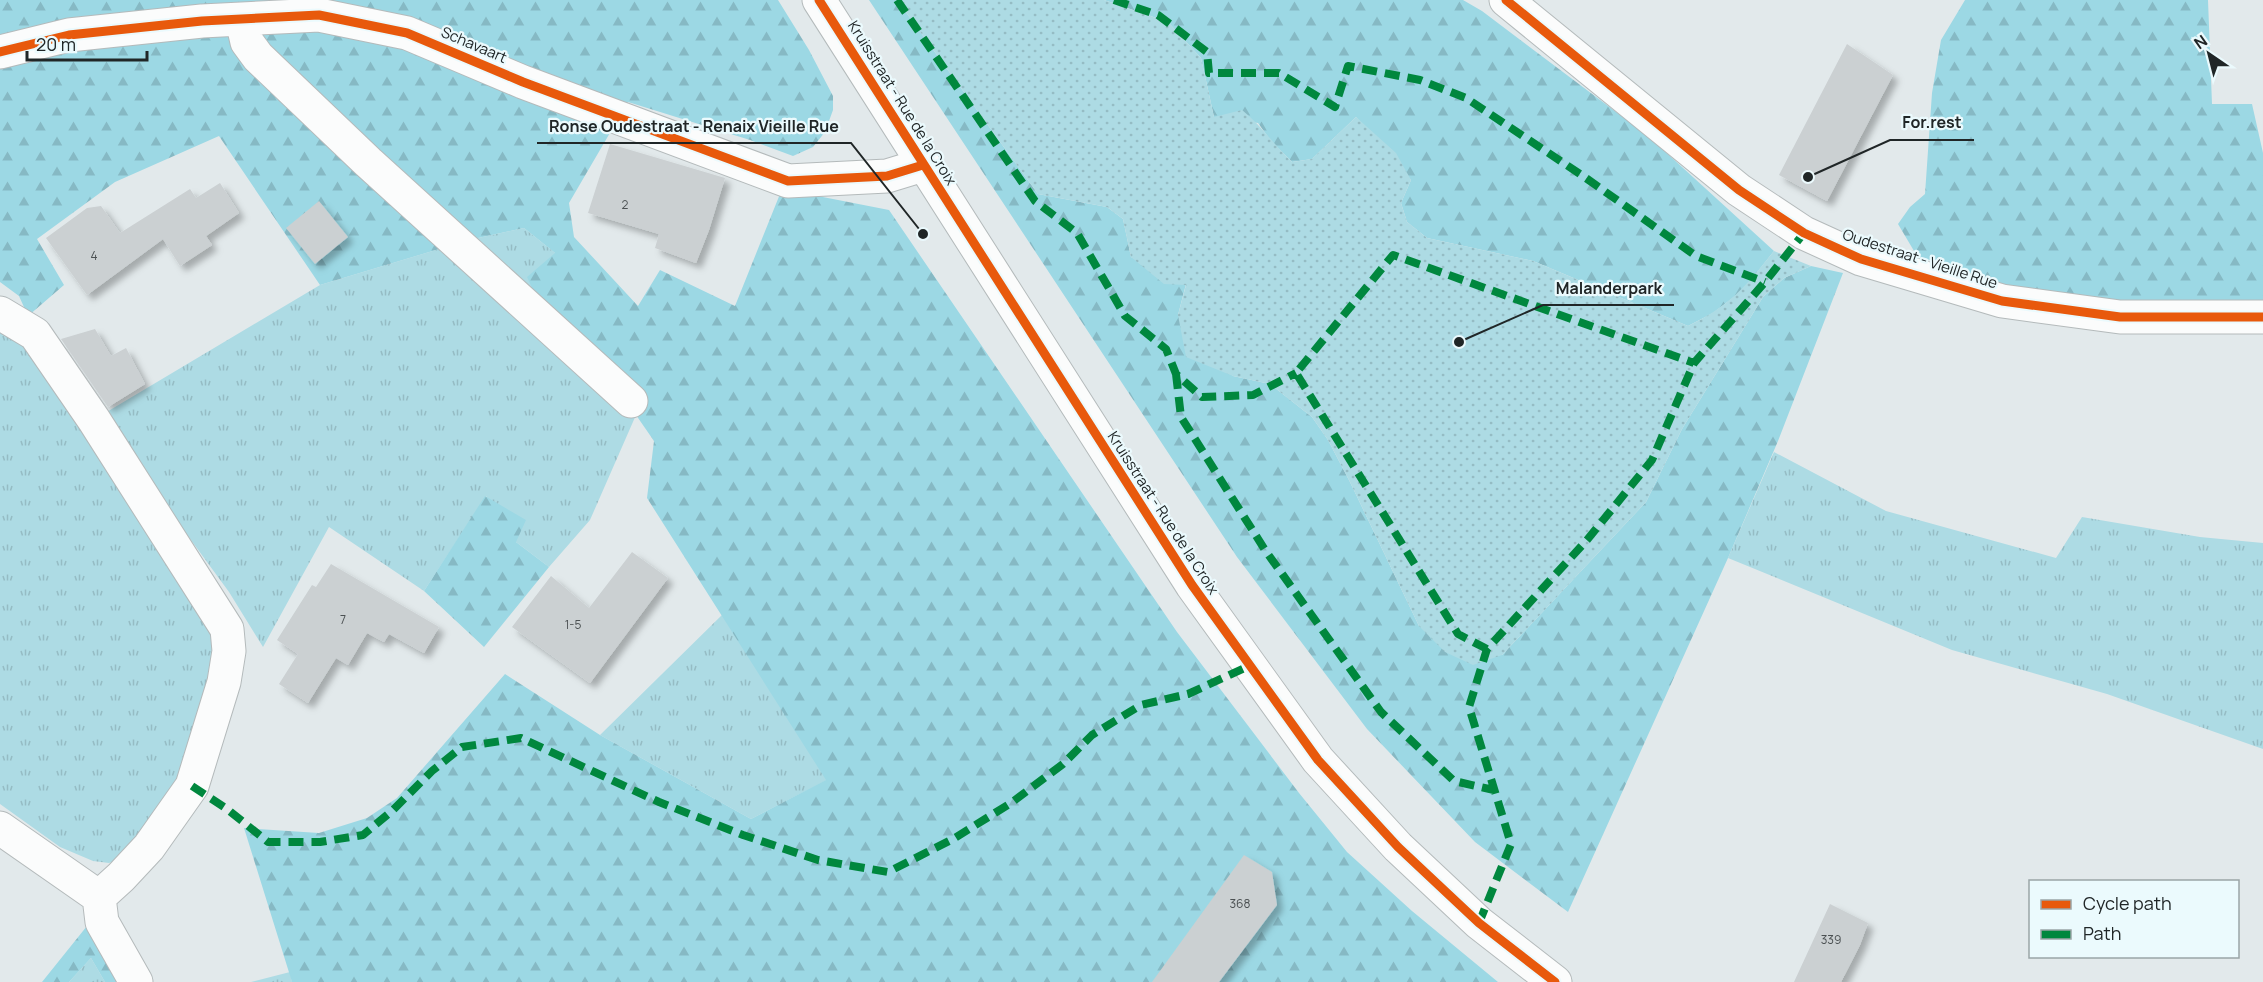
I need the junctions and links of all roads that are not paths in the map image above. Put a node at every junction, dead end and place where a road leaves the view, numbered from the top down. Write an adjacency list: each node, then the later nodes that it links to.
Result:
1 (819, 0): 5 (street, Kruisstraat - Rue de la Croix)
2 (1506, 0): 7 (street, Oudestraat - Vieille Rue)
3 (242, 20): 4 (street, Schavaart); 5 (street, Schavaart); 8 (street)
4 (0, 52)
5 (922, 165): 12 (street, Kruisstraat - Rue de la Croix)
6 (0, 313): 10 (street)
7 (2263, 317)
8 (631, 400)
9 (0, 828): 10 (street)
10 (99, 897): 11 (street)
11 (136, 982)
12 (1555, 982)

